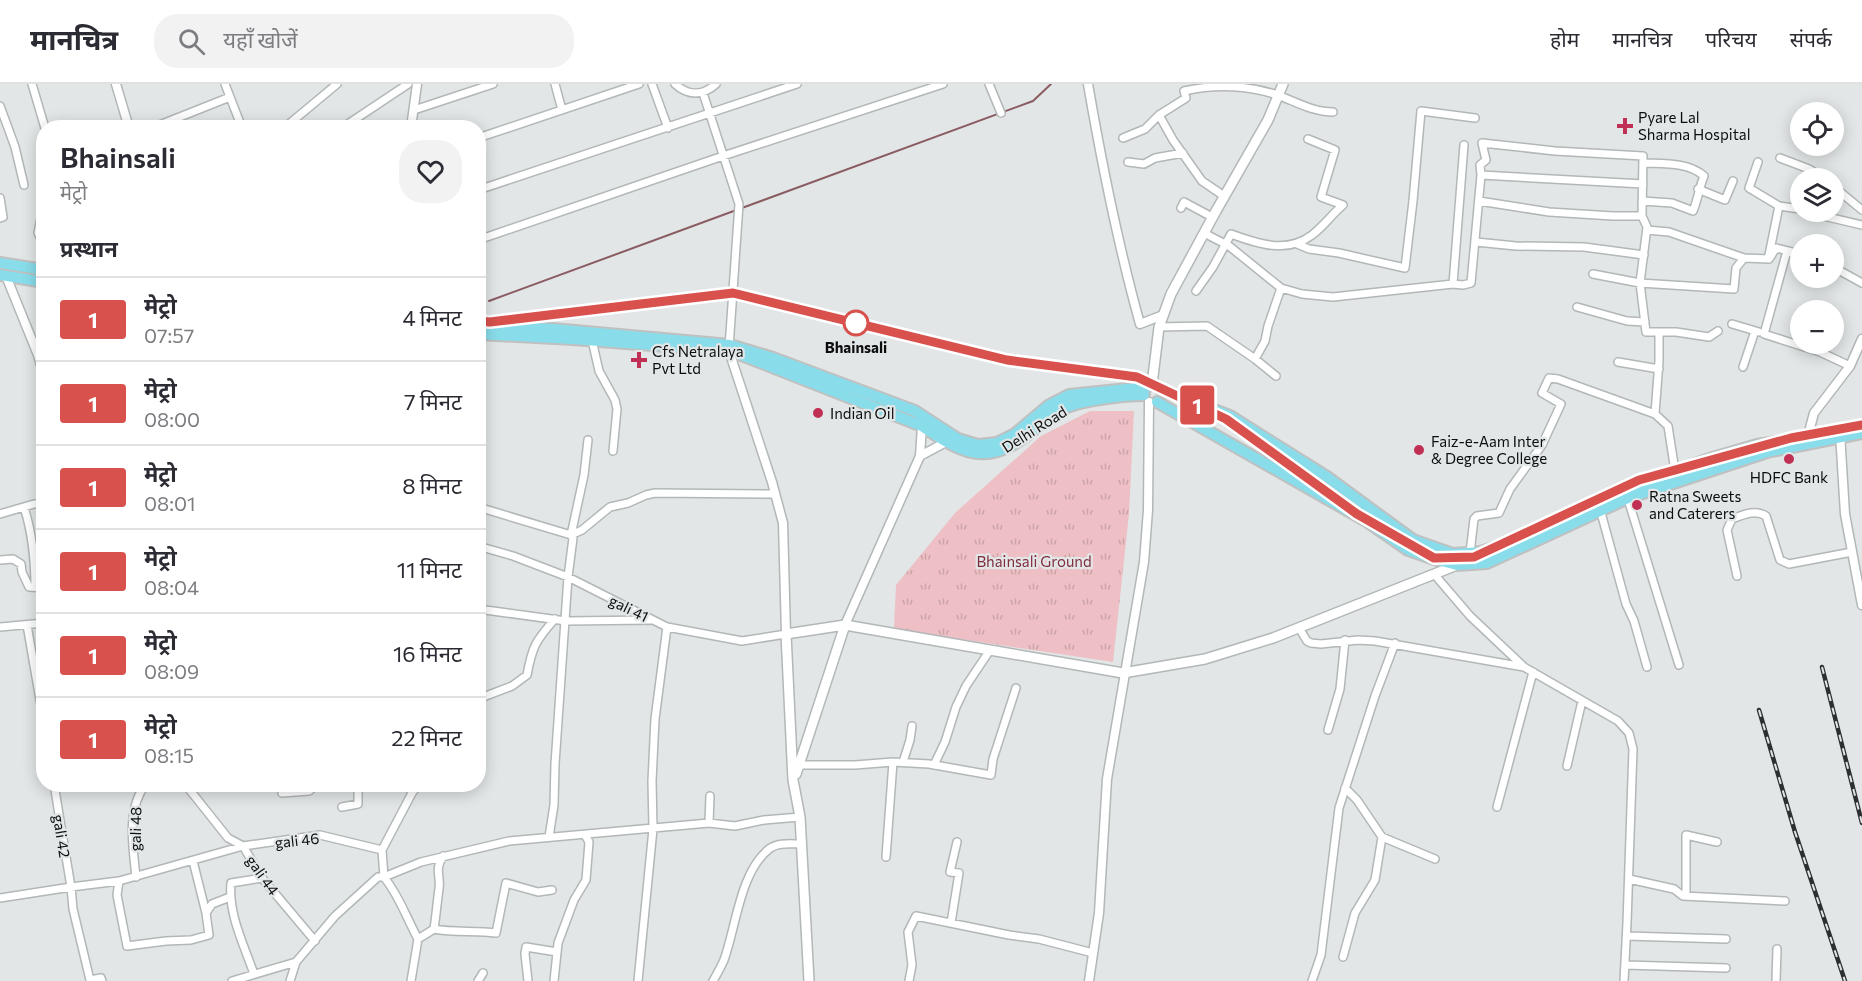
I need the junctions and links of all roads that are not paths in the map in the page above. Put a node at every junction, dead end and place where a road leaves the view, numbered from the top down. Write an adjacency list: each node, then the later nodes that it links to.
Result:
1 (32, 84): 29 (street)
2 (116, 84): 30 (street)
3 (225, 84): 20 (street)
4 (337, 84): 33 (street)
5 (408, 84): 34 (street)
6 (417, 84): 22 (street)
7 (493, 84): 22 (street)
8 (555, 84): 23 (street)
9 (639, 84): 23 (street)
10 (652, 84): 36 (street)
11 (675, 84): 18 (street)
12 (716, 84): 18 (street)
13 (797, 84): 26 (street)
14 (943, 84): 42 (street)
15 (989, 84): 25 (street)
16 (1088, 84): 91 (street)
17 (1283, 84): 19 (main road)
18 (703, 93): 26 (street)
19 (1278, 95): 24 (street); 27 (street); 55 (main road)
20 (230, 97): 31 (street); 32 (street)
21 (0, 106): 51 (street)
22 (414, 110): 35 (street)
23 (562, 110): 37 (street)
24 (1333, 112)
25 (1001, 113)
26 (710, 114): 36 (street); 42 (street)
27 (1159, 115): 38 (street); 41 (street)
28 (1475, 118): 73 (street)
29 (43, 120)
30 (127, 120)
31 (172, 120)
32 (239, 120)
33 (294, 120)
34 (354, 120)
35 (412, 120)
36 (668, 128): 52 (street)
37 (486, 135)
38 (1124, 138)
39 (1308, 139): 73 (street)
40 (1464, 145): 87 (street)
41 (1183, 153): 44 (street); 55 (street)
42 (723, 156): 70 (street); 103 (street)
43 (1780, 158): 47 (street)
44 (1128, 162)
45 (1758, 162): 59 (street)
46 (1643, 163): 48 (street); 50 (street); 53 (street)
47 (1806, 168)
48 (1481, 175): 50 (street); 57 (street)
49 (1733, 180): 53 (street)
50 (1643, 184): 58 (street)
51 (24, 185)
52 (486, 187)
53 (1698, 189): 58 (street)
54 (1844, 195): 62 (street)
55 (1224, 196): 65 (main road)
56 (0, 198): 64 (street)
57 (1479, 201): 63 (street); 71 (street)
58 (1642, 201): 63 (street)
59 (1779, 206): 61 (street); 78 (street)
60 (1180, 208): 65 (street)
61 (1790, 208)
62 (1862, 210)
63 (1642, 216): 68 (street)
64 (2, 217)
65 (1212, 217): 69 (main road)
66 (1844, 221): 67 (street)
67 (1862, 225)
68 (1647, 230): 76 (street); 77 (street)
69 (1204, 233): 72 (street); 91 (main road)
70 (486, 237)
71 (1476, 242): 76 (street); 87 (street)
72 (1224, 243): 73 (street); 88 (street); 89 (street)
73 (1298, 244)
74 (1787, 251): 75 (street); 78 (street); 100 (street)
75 (1790, 252)
76 (1644, 255): 85 (street)
77 (1744, 258): 78 (street); 85 (street)
78 (1769, 259)
79 (0, 263): 80 (main road)
80 (36, 269)
81 (1844, 273): 86 (street)
82 (1593, 274): 85 (street)
83 (3, 275): 84 (main road); 104 (street)
84 (36, 281)
85 (1640, 283): 92 (street)
86 (1862, 283)
87 (1454, 284): 88 (street)
88 (1281, 288): 105 (street)
89 (1196, 291)
90 (1577, 307): 92 (street)
91 (1163, 315): 95 (main road)
92 (1645, 322): 97 (street)
93 (1732, 324): 96 (street)
94 (486, 325): 103 (main road)
95 (1159, 327): 105 (street); 111 (main road)
96 (1755, 331): 100 (street); 108 (street)
97 (1659, 332): 98 (street); 109 (street)
98 (1718, 332)
99 (486, 334): 102 (main road)
100 (1764, 334): 107 (street)
101 (1862, 339): 107 (street)
102 (592, 340): 103 (main road); 120 (street)
103 (730, 348): 113 (main road); 124 (street)
104 (36, 350)
105 (1255, 359): 110 (street)
106 (1618, 362): 109 (street)
107 (1850, 366): 119 (street)
108 (1743, 367)
109 (1659, 369): 112 (street)
110 (1276, 376)
111 (1152, 393): 117 (main road); 136 (main road); 136 (main road); 161 (street)
112 (1655, 414): 123 (street); 134 (street)
113 (924, 422): 117 (main road); 121 (street)
114 (1862, 428): 116 (main road)
115 (1862, 434): 116 (main road)
116 (1840, 435): 119 (main road); 133 (street)
117 (949, 438): 121 (street)
118 (588, 440): 131 (street)
119 (1806, 441): 122 (main road)
120 (613, 451)
121 (920, 456): 148 (street)
122 (1730, 458): 123 (main road); 125 (main road)
123 (1675, 471): 125 (main road)
124 (775, 494): 131 (street); 152 (street)
125 (1626, 494): 129 (main road); 134 (main road); 156 (street)
126 (36, 504): 127 (street)
127 (24, 507): 130 (street); 140 (street)
128 (486, 509): 131 (street)
129 (1600, 509): 136 (main road); 158 (street)
130 (0, 514)
131 (571, 535): 139 (street)
132 (486, 548): 139 (street, gali 41)
133 (1852, 552): 138 (street); 141 (street)
134 (1470, 553): 136 (main road)
135 (0, 560): 140 (street)
136 (1455, 560): 137 (main road)
137 (1434, 574): 151 (main road); 157 (street)
138 (1737, 576)
139 (568, 577): 144 (street, gali 41); 145 (street)
140 (35, 587)
141 (1862, 605)
142 (486, 610): 143 (street)
143 (555, 619): 145 (street); 163 (street)
144 (655, 620): 145 (street); 150 (street, gali 41)
145 (566, 621): 188 (street)
146 (36, 624): 147 (street)
147 (27, 625): 149 (street); 159 (street)
148 (845, 625): 152 (main road); 155 (main road); 169 (main road)
149 (0, 627)
150 (667, 627): 152 (street, gali 41); 186 (street)
151 (1299, 628): 153 (street); 161 (main road)
152 (786, 634): 172 (main road)
153 (1345, 640): 154 (street); 166 (street)
154 (1395, 643): 157 (street); 173 (street)
155 (990, 650): 161 (main road); 170 (street)
156 (1678, 665)
157 (1524, 667): 160 (street)
158 (1647, 667)
159 (36, 672)
160 (1533, 672): 164 (street); 183 (street)
161 (1124, 674): 219 (street)
162 (1016, 688): 170 (street)
163 (486, 696)
164 (1582, 700): 171 (street); 202 (street)
165 (912, 726): 168 (street)
166 (1328, 730)
167 (892, 762): 168 (street); 169 (street); 196 (street)
168 (903, 762): 170 (street)
169 (799, 765): 172 (main road)
170 (934, 765)
171 (1567, 766)
172 (794, 780): 184 (main road)
173 (1345, 788): 189 (street); 238 (street)
174 (55, 792): 204 (street, gali 42)
175 (141, 792): 199 (street, gali 48)
176 (191, 792): 193 (street, gali 44)
177 (296, 792): 179 (street)
178 (358, 792): 182 (street)
179 (282, 793)
180 (412, 793): 194 (street)
181 (710, 796): 185 (street)
182 (342, 807)
183 (1497, 807)
184 (800, 817): 185 (street); 192 (main road)
185 (709, 823): 186 (street)
186 (653, 830): 187 (street); 233 (street)
187 (585, 835): 188 (street); 218 (street)
188 (549, 837): 195 (street)
189 (1382, 837): 197 (street); 220 (street)
190 (957, 842): 211 (street)
191 (1717, 842): 206 (street)
192 (801, 844): 234 (street); 235 (main road)
193 (243, 846): 194 (street, gali 46); 198 (street, gali 46); 201 (street, gali 44)
194 (382, 850): 200 (street)
195 (443, 856): 200 (street); 212 (street)
196 (886, 857)
197 (1435, 859)
198 (193, 861): 199 (street, gali 46); 210 (street)
199 (136, 876): 203 (street, gali 46)
200 (384, 877): 214 (street); 216 (street)
201 (261, 878): 207 (street); 216 (street, gali 44)
202 (1629, 879): 206 (street); 213 (street)
203 (119, 881): 204 (street, gali 46); 210 (street)
204 (71, 886): 208 (street, gali 46); 226 (street, gali 42)
205 (552, 890): 212 (street)
206 (1686, 896): 209 (street)
207 (230, 897): 210 (street); 225 (street)
208 (0, 898)
209 (1785, 901)
210 (206, 913)
211 (951, 923): 219 (street); 236 (street)
212 (434, 929): 214 (street)
213 (1627, 936): 215 (street); 222 (street)
214 (418, 939): 229 (street)
215 (1726, 939)
216 (315, 941): 221 (street)
217 (1778, 949): 240 (street)
218 (557, 952): 231 (street); 232 (street)
219 (1094, 953): 237 (street)
220 (1343, 957)
221 (296, 962): 225 (street); 228 (street)
222 (1625, 965): 223 (street); 239 (street)
223 (1726, 968)
224 (483, 973): 230 (street)
225 (254, 974): 227 (street)
226 (102, 981)
227 (232, 981)
228 (290, 981)
229 (411, 981)
230 (478, 981)
231 (528, 981)
232 (553, 981)
233 (638, 981)
234 (713, 981)
235 (809, 981)
236 (909, 981)
237 (1089, 981)
238 (1312, 981)
239 (1624, 981)
240 (1776, 981)

